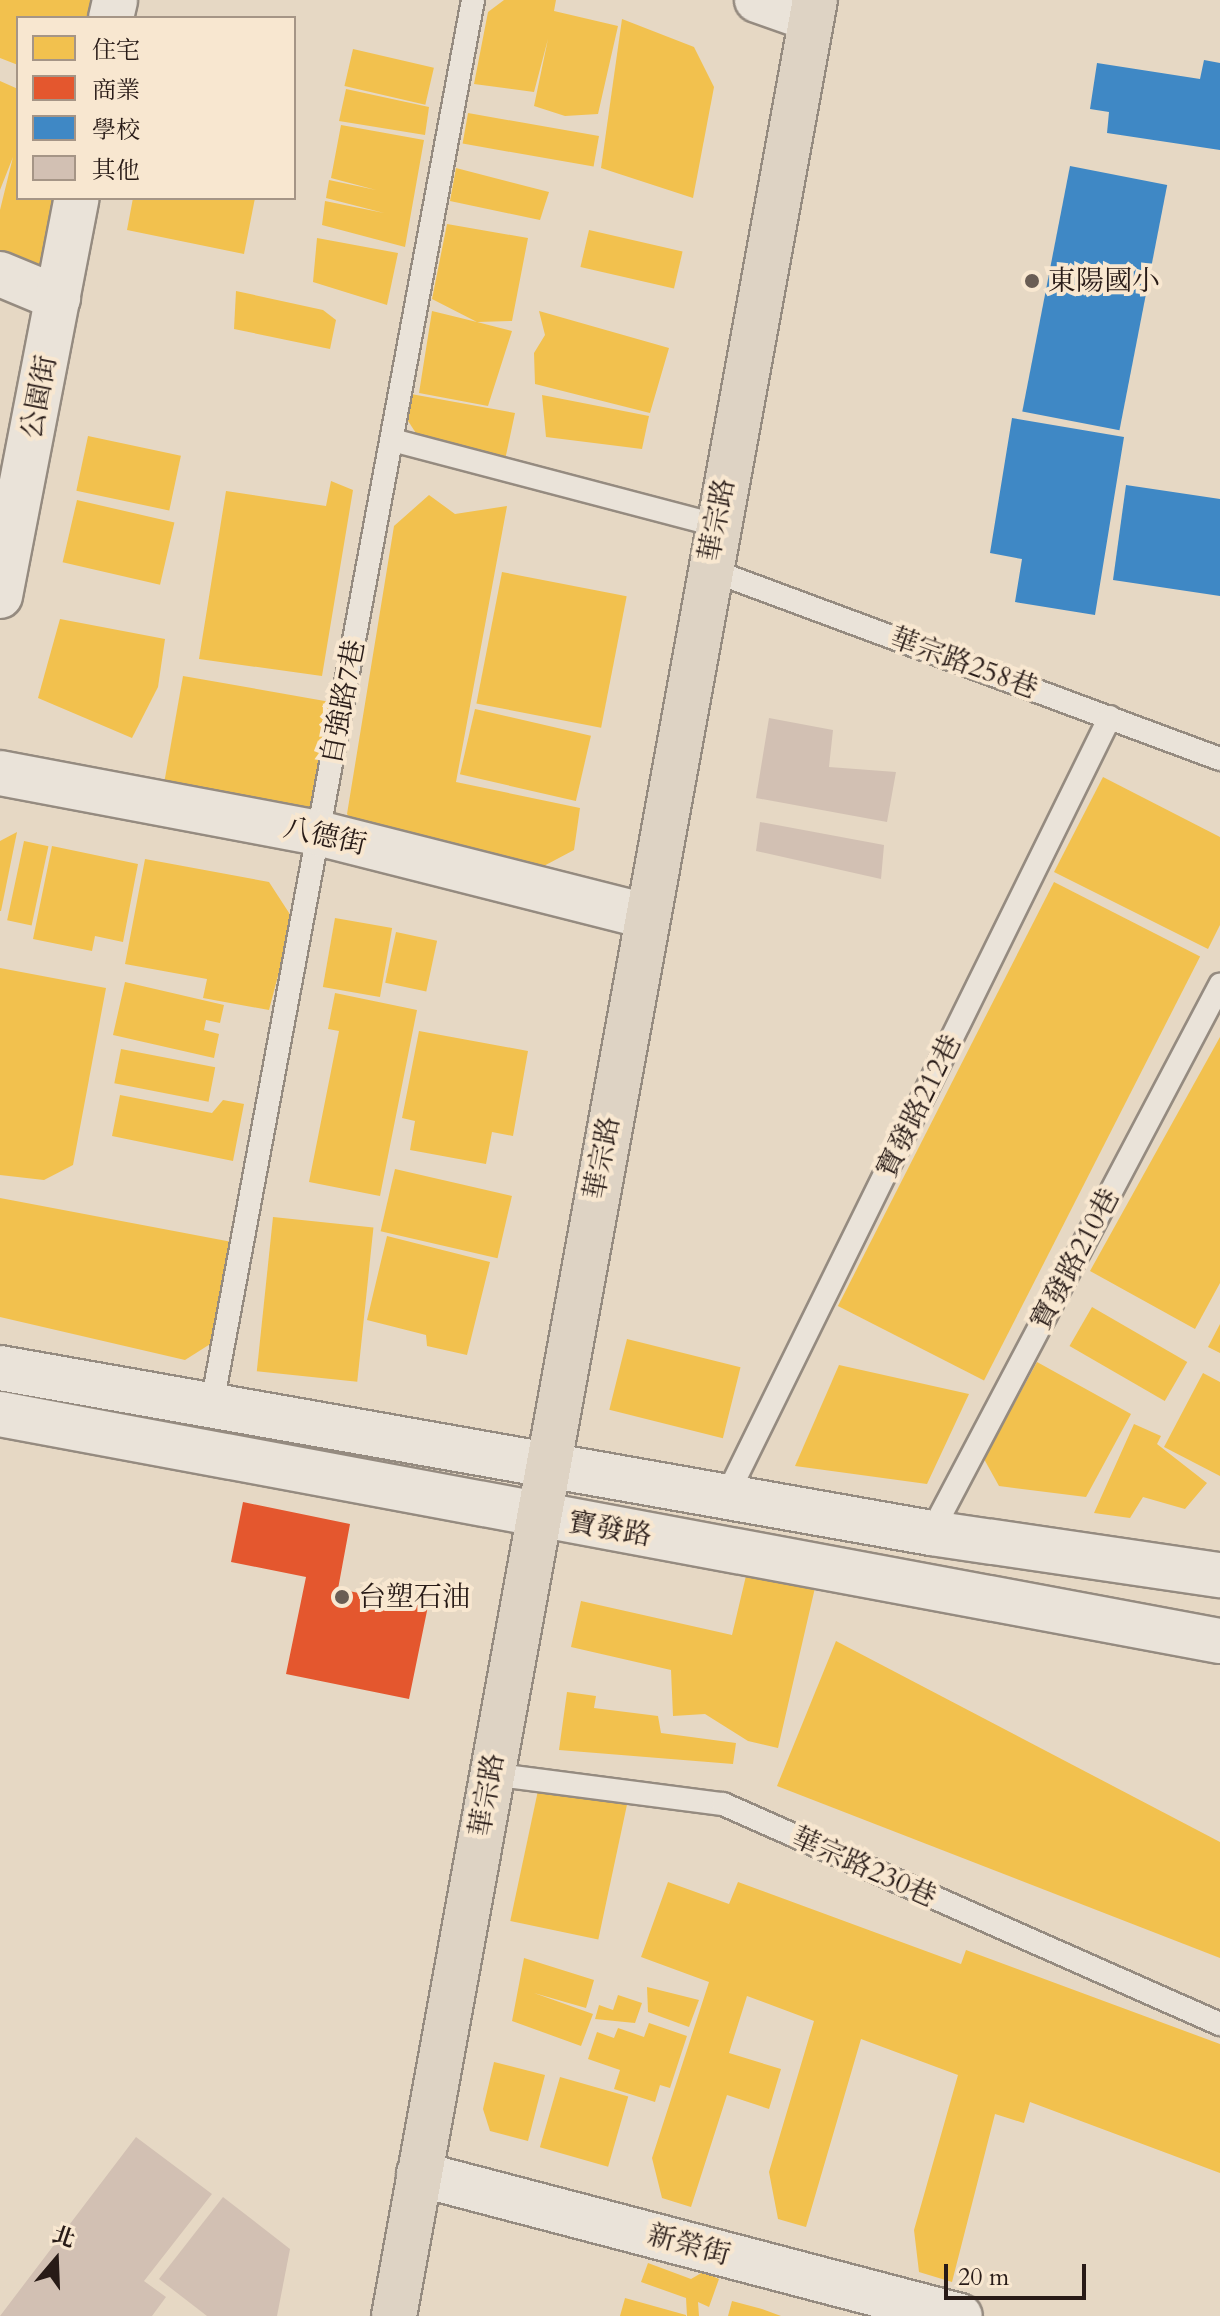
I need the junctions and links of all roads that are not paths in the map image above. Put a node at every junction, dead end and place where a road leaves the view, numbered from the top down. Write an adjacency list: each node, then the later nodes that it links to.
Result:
1 (473, 0): 7 (lane, 自強路7巷)
2 (757, 0): 3 (main road)
3 (813, 10): 8 (main road, 華宗路)
4 (77, 200): 6 (main road, 公園街)
5 (0, 274): 6 (main road)
6 (58, 298): 10 (main road, 公園街)
7 (392, 440): 8 (lane); 14 (lane, 自強路7巷)
8 (717, 525): 9 (main road, 華宗路)
9 (708, 569): 11 (lane, 華宗路258巷); 15 (main road, 華宗路)
10 (0, 596)
11 (1110, 717): 12 (lane, 華宗路258巷); 21 (lane, 寶發路212巷)
12 (1220, 759)
13 (0, 773): 14 (main road, 八德街)
14 (318, 833): 15 (main road, 八德街); 18 (lane, 自強路7巷)
15 (647, 916): 20 (main road, 華宗路)
16 (1220, 985): 23 (lane, 寶發路210巷)
17 (0, 1368): 18 (main road, 寶發路)
18 (212, 1404): 20 (main road, 寶發路)
19 (0, 1414): 22 (main road, 寶發路)
20 (545, 1461): 21 (main road, 寶發路); 22 (main road, 華宗路)
21 (727, 1495): 23 (main road, 寶發路)
22 (537, 1515): 25 (main road, 寶發路); 26 (main road, 華宗路)
23 (931, 1533): 24 (main road, 寶發路)
24 (1220, 1575)
25 (1220, 1641)
26 (491, 1774): 27 (lane, 華宗路230巷); 28 (main road, 華宗路)
27 (1220, 2024)
28 (419, 2174): 29 (main road, 華宗路); 30 (main road, 新榮街)
29 (394, 2316)
30 (960, 2316)

